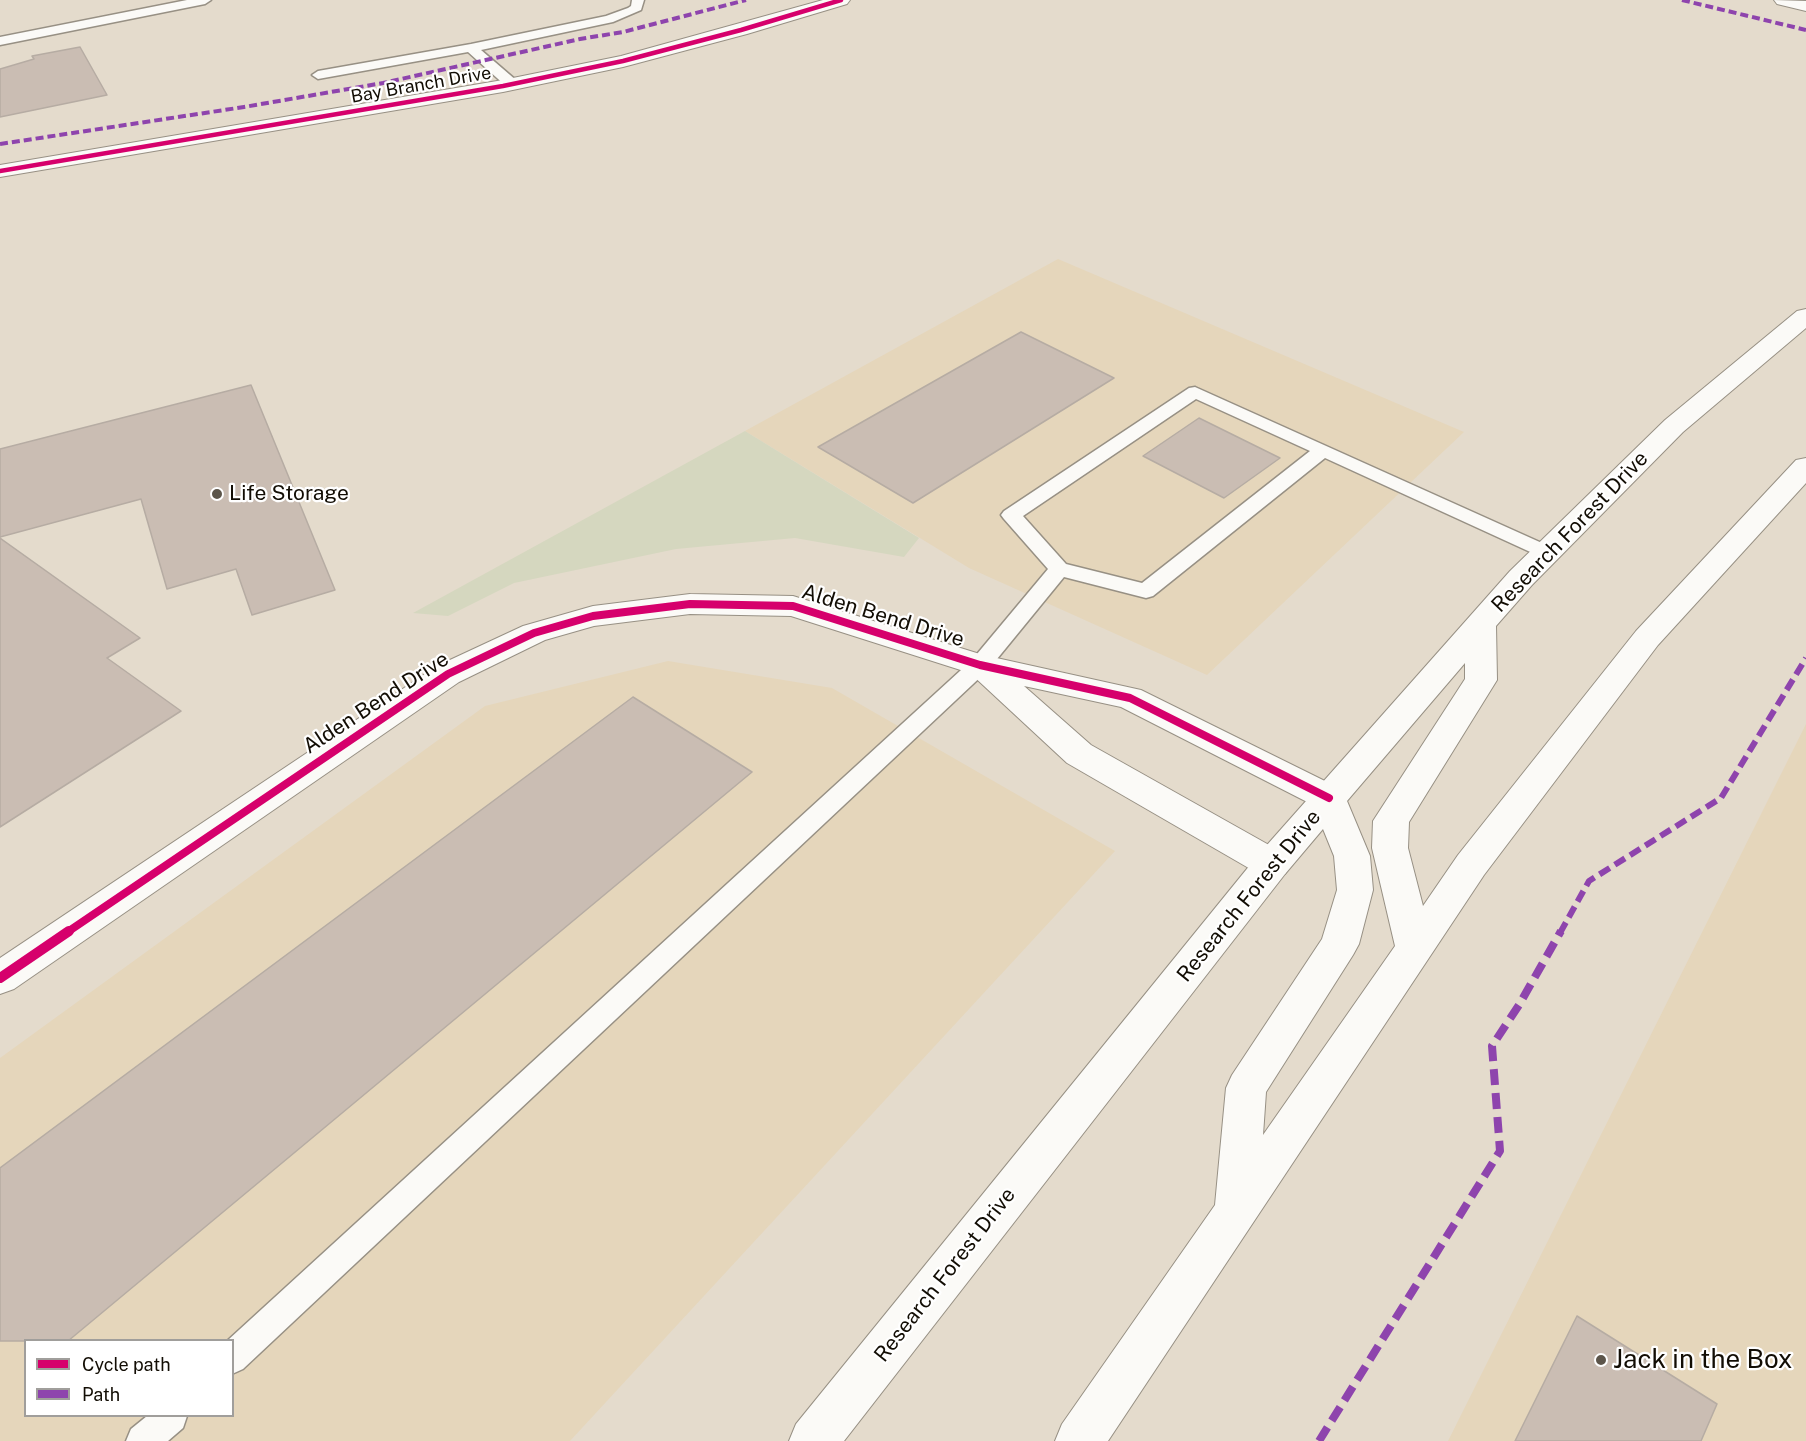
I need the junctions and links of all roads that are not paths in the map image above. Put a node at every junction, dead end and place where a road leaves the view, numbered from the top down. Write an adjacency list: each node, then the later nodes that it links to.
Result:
1 (205, 0): 6 (lane)
2 (638, 0): 7 (lane)
3 (841, 0): 9 (main road, Bay Branch Drive)
4 (1783, 0): 5 (main road)
5 (1806, 6)
6 (0, 41)
7 (471, 48): 8 (lane); 9 (lane)
8 (318, 75)
9 (512, 84): 10 (main road, Bay Branch Drive)
10 (0, 171)
11 (1806, 316): 14 (main road, Research Forest Drive)
12 (1323, 450): 14 (lane); 15 (lane); 15 (lane)
13 (1806, 466): 20 (main road)
14 (1546, 552): 16 (main road, Research Forest Drive)
15 (1059, 569): 17 (lane)
16 (1481, 624): 18 (main road, Research Forest Drive); 20 (main road)
17 (980, 665): 18 (main road, Alden Bend Drive); 19 (main road, Alden Bend Drive); 21 (main road, Alden Bend Drive); 23 (lane)
18 (1329, 798): 19 (main road, Research Forest Drive); 22 (main road)
19 (1272, 864): 26 (main road, Research Forest Drive)
20 (1415, 950): 22 (main road)
21 (0, 978)
22 (1236, 1211): 27 (main road)
23 (234, 1356)
24 (170, 1417): 25 (lane)
25 (143, 1441)
26 (813, 1441)
27 (1079, 1441)

